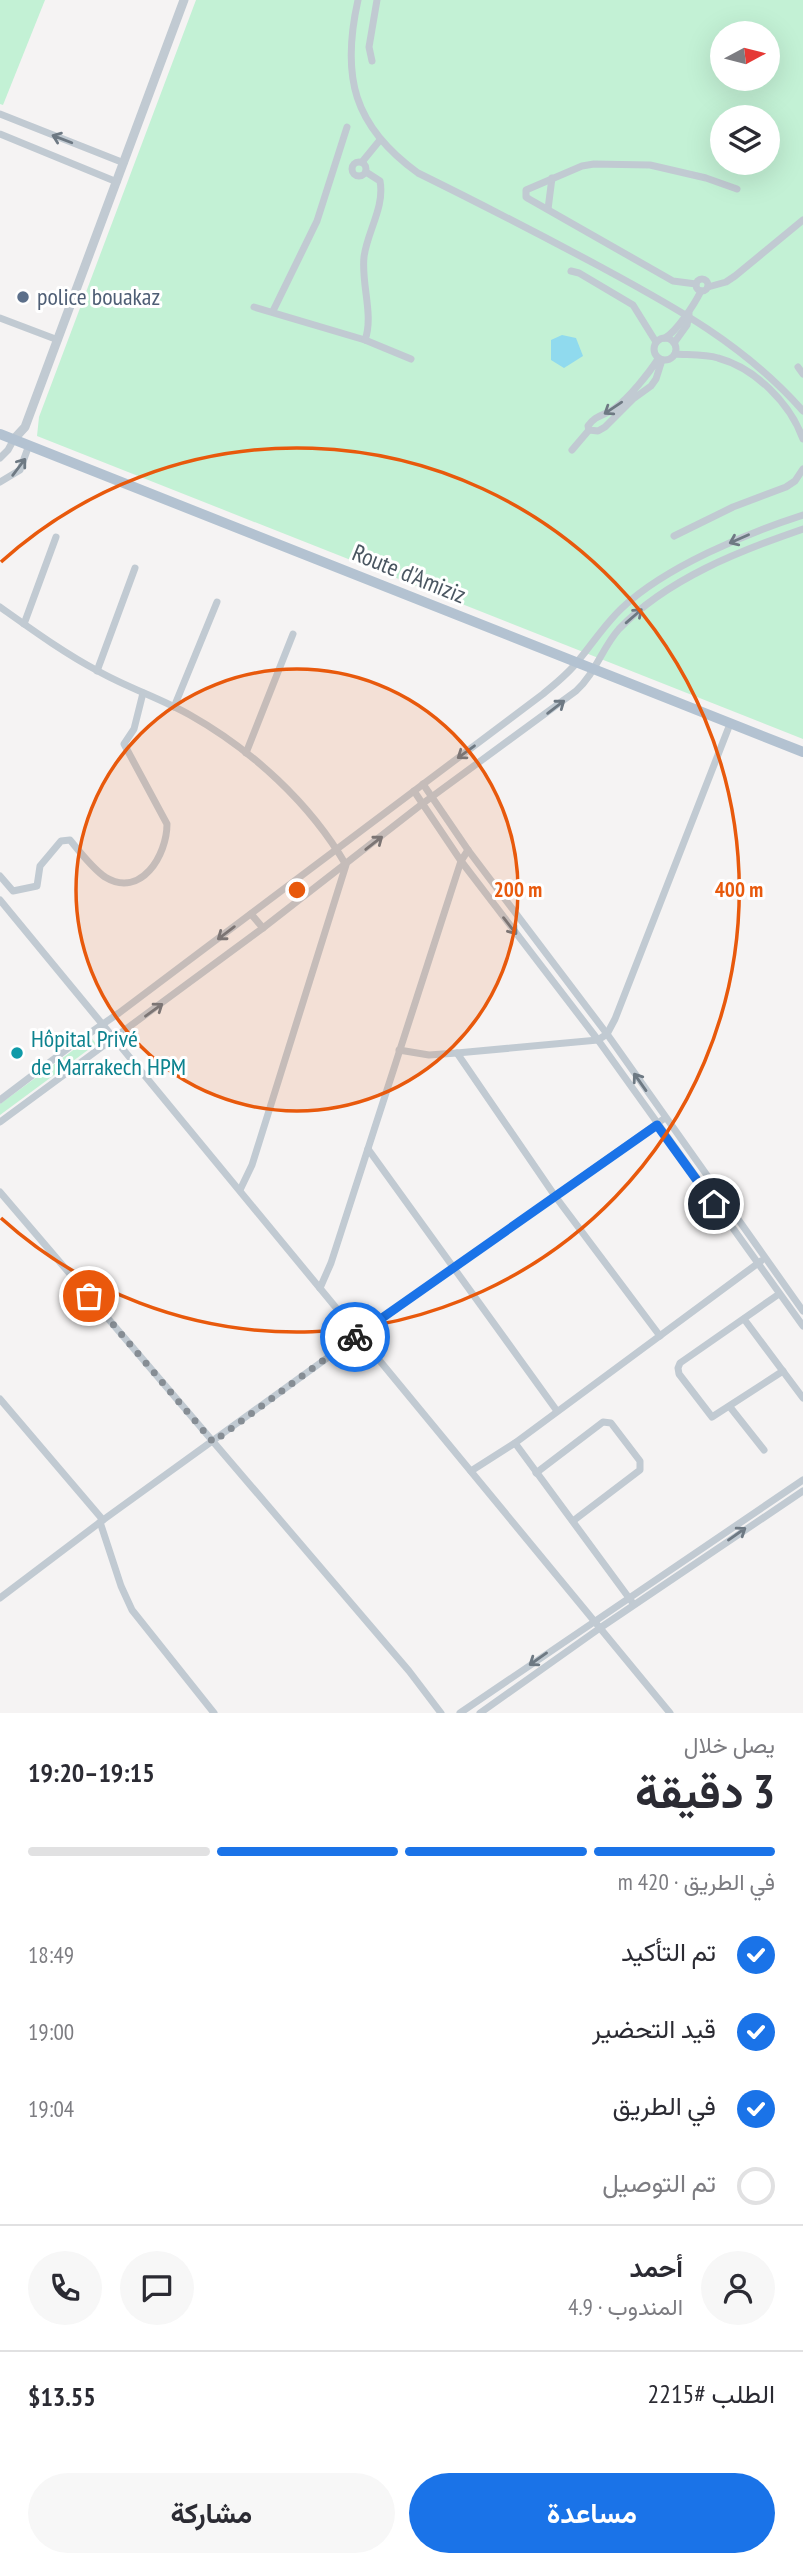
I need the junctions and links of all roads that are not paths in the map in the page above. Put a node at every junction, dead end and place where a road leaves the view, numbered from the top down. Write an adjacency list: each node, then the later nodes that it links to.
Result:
1 (184, 0): 10 (street)
2 (358, 0): 8 (street)
3 (377, 0): 4 (street)
4 (372, 61)
5 (0, 114): 10 (street, one-way to 5)
6 (347, 127): 9 (street)
7 (0, 134): 15 (street)
8 (380, 141): 11 (street); 23 (street)
9 (337, 162): 12 (street); 22 (street)
10 (124, 163): 15 (street)
11 (362, 163): 12 (street); 13 (street)
12 (353, 166): 13 (street)
13 (366, 172): 26 (street)
14 (552, 178): 16 (street); 17 (street); 17 (street)
15 (117, 182): 25 (street)
16 (737, 189)
17 (548, 209): 20 (street)
18 (803, 220): 20 (street)
19 (571, 271): 27 (street)
20 (702, 287): 23 (street)
21 (254, 307): 22 (street)
22 (273, 312): 26 (street)
23 (688, 315): 27 (street); 28 (street); 34 (street)
24 (0, 318): 25 (street)
25 (58, 340): 35 (street)
26 (365, 340): 30 (street)
27 (660, 340): 28 (street); 31 (street)
28 (674, 343): 29 (street)
29 (675, 354): 31 (street); 39 (street)
30 (411, 359)
31 (660, 359): 36 (street, one-way to 36); 36 (street)
32 (797, 367): 33 (street)
33 (803, 374)
34 (803, 411)
35 (26, 427): 38 (street); 40 (street)
36 (589, 430): 41 (street)
37 (0, 434): 38 (main road, Route d'Amiziz)
38 (14, 439): 40 (main road, Route d'Amiziz); 42 (street)
39 (803, 439)
40 (29, 445): 44 (street, one-way to 40); 54 (main road, Route d'Amiziz)
41 (572, 450)
42 (0, 458)
43 (803, 470): 47 (street)
44 (0, 482)
45 (803, 515): 54 (street, one-way to 54)
46 (803, 529): 55 (street, one-way to 46)
47 (674, 536)
48 (56, 537): 52 (street)
49 (135, 568): 56 (street)
50 (218, 602): 58 (street)
51 (0, 607): 52 (street)
52 (24, 624): 56 (street)
53 (293, 634): 61 (street)
54 (577, 663): 55 (main road, Route d'Amiziz); 62 (street, one-way to 62)
55 (592, 670): 59 (main road, Route d'Amiziz); 64 (street, one-way to 55)
56 (97, 671): 57 (street)
57 (143, 693): 58 (street); 70 (street)
58 (174, 707): 61 (street)
59 (730, 724): 60 (main road, Route d'Amiziz); 75 (street)
60 (803, 752)
61 (247, 753): 66 (street)
62 (423, 784): 63 (street); 64 (street)
63 (414, 791): 65 (street); 66 (street)
64 (432, 797): 65 (street); 67 (street)
65 (422, 804): 68 (street); 69 (street, one-way to 65)
66 (336, 848): 69 (street); 72 (street)
67 (468, 850): 68 (street); 75 (street)
68 (461, 861): 77 (street, one-way to 77); 78 (street)
69 (346, 865): 73 (street); 85 (street)
70 (0, 876)
71 (0, 900): 74 (street)
72 (251, 914): 73 (street); 74 (street, one-way to 74)
73 (263, 928): 76 (street, one-way to 73)
74 (103, 1025): 76 (street); 80 (street)
75 (607, 1034): 77 (street); 81 (street, one-way to 75)
76 (114, 1038): 82 (street); 85 (street)
77 (598, 1040): 79 (street); 83 (street)
78 (400, 1050): 79 (street); 84 (street)
79 (457, 1053): 87 (street)
80 (0, 1100)
81 (665, 1118): 83 (street); 88 (street)
82 (0, 1122)
83 (657, 1125): 87 (street); 88 (street)
84 (368, 1149): 89 (street); 90 (street)
85 (240, 1190): 90 (street)
86 (0, 1192): 102 (street)
87 (555, 1196): 89 (street); 96 (street)
88 (761, 1261): 91 (street); 92 (street); 96 (street)
89 (454, 1269): 95 (street); 101 (street)
90 (320, 1288): 95 (street)
91 (779, 1294): 93 (street); 94 (street)
92 (803, 1311)
93 (744, 1319): 97 (street); 100 (street)
94 (803, 1326)
95 (359, 1335): 102 (street); 105 (street)
96 (660, 1336): 101 (street)
97 (782, 1371): 98 (street); 100 (street)
98 (803, 1398)
99 (0, 1399): 109 (street)
100 (730, 1407): 104 (street)
101 (557, 1411): 103 (street)
102 (213, 1442): 109 (street); 117 (street)
103 (514, 1443): 105 (street); 106 (street)
104 (764, 1450)
105 (471, 1471): 114 (street)
106 (536, 1472): 110 (street); 110 (street)
107 (803, 1480): 113 (street)
108 (803, 1491): 113 (street, one-way to 108)
109 (102, 1521): 112 (street); 116 (street)
110 (573, 1521): 113 (street)
111 (0, 1586): 112 (street)
112 (3, 1595)
113 (631, 1602): 114 (street); 115 (street)
114 (594, 1620): 115 (street); 118 (street, one-way to 118)
115 (600, 1628): 119 (street); 120 (street)
116 (214, 1713)
117 (441, 1713)
118 (460, 1713)
119 (480, 1713)
120 (670, 1713)

